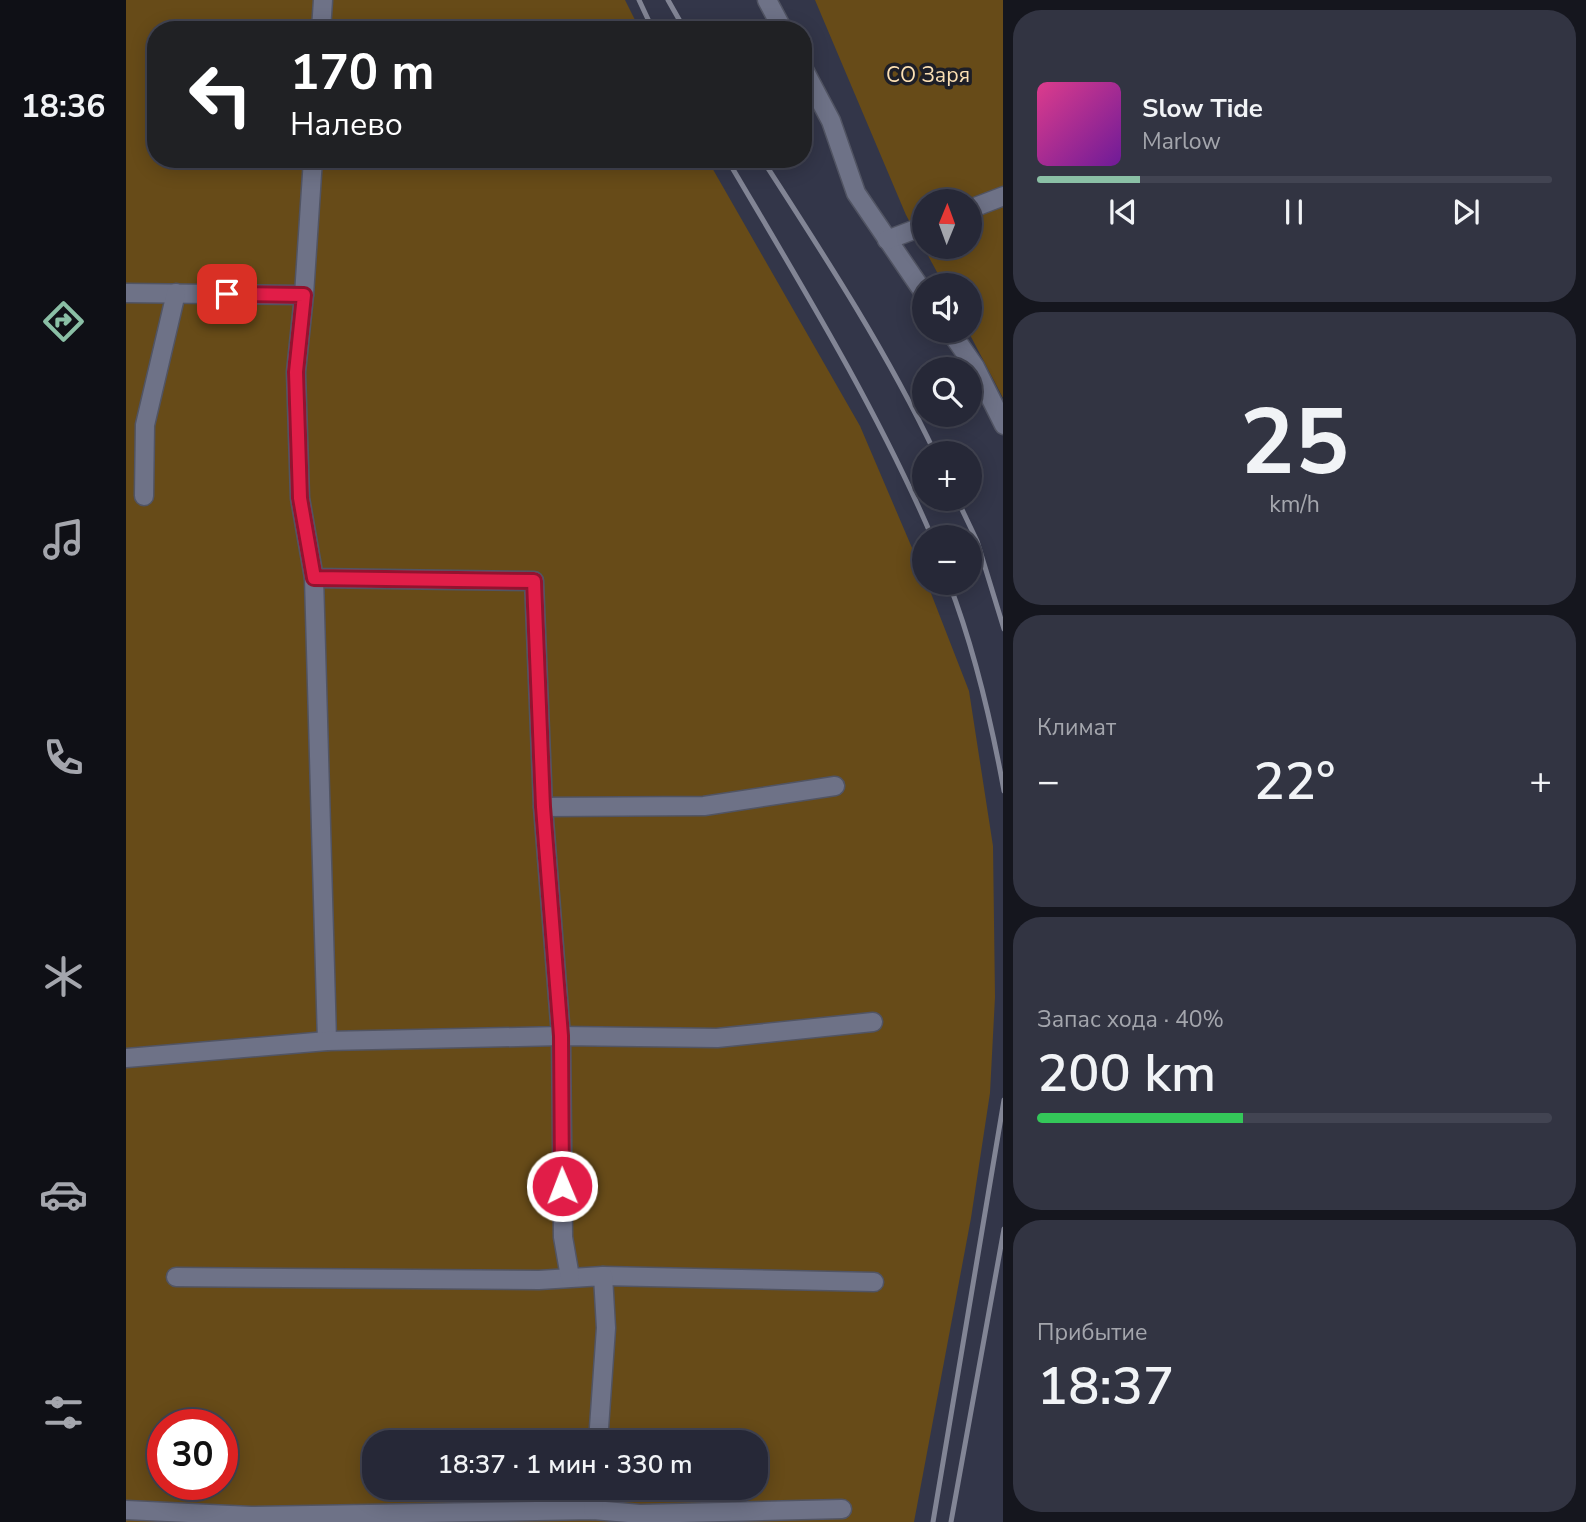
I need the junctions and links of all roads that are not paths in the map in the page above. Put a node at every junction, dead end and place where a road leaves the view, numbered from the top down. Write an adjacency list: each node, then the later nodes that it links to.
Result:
1 (323, 0): 3 (street)
2 (767, 0): 4 (street)
3 (322, 21)
4 (778, 21)
5 (812, 85): 10 (street)
6 (312, 168): 14 (street)
7 (1003, 196): 8 (street)
8 (982, 204)
9 (912, 231): 10 (street)
10 (887, 240): 11 (street)
11 (912, 276)
12 (126, 293): 13 (street)
13 (176, 293): 14 (street); 17 (street)
14 (304, 295): 18 (street)
15 (958, 343): 16 (street)
16 (1003, 425)
17 (144, 496)
18 (314, 578): 20 (street); 23 (street)
19 (835, 786): 20 (street)
20 (543, 807): 22 (street)
21 (873, 1023): 22 (street)
22 (561, 1036): 23 (street); 27 (street)
23 (327, 1041): 24 (street)
24 (126, 1058)
25 (176, 1276): 27 (street)
26 (603, 1276): 27 (street); 28 (street); 29 (street)
27 (570, 1277)
28 (874, 1282)
29 (599, 1430)
30 (593, 1500): 33 (street)
31 (842, 1509): 33 (street)
32 (126, 1510): 33 (street)
33 (593, 1510)

